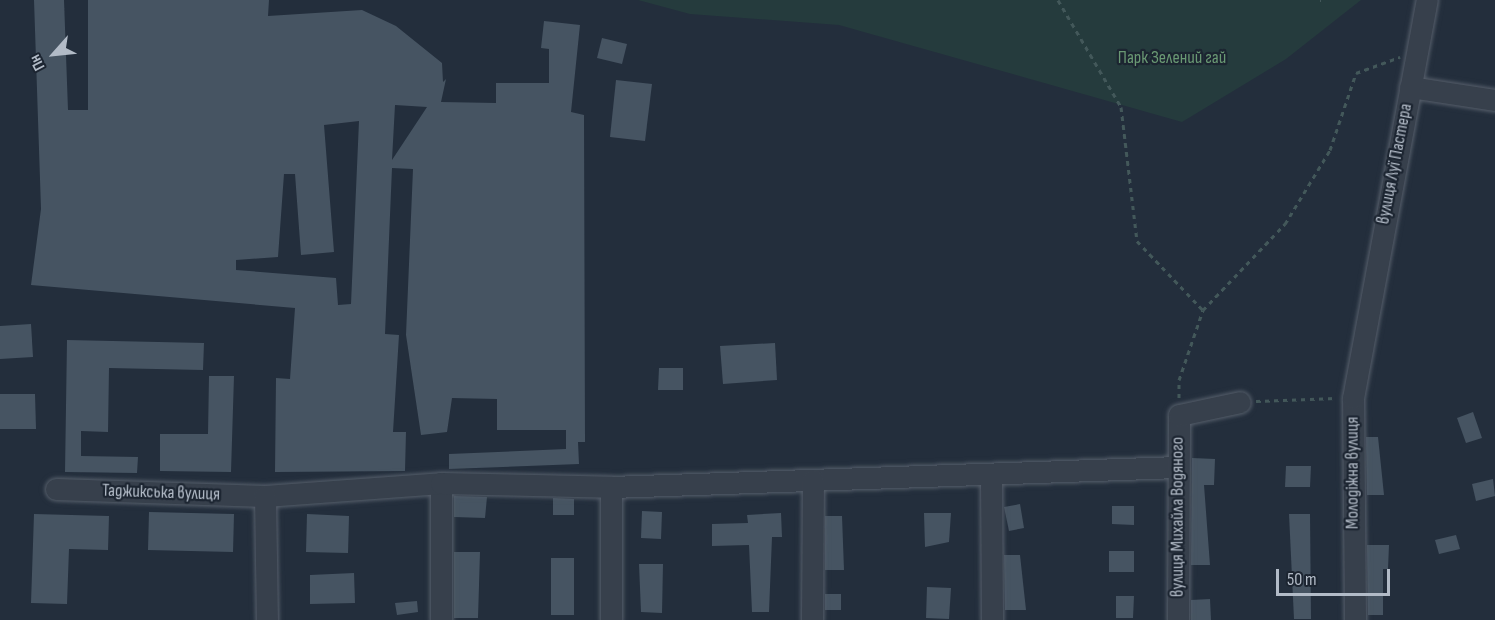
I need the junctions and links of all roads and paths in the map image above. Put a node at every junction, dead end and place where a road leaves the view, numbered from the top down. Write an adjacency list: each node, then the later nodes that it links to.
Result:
1 (1058, 0): 6 (path)
2 (1426, 0): 3 (street, вулиця Луї Пастера)
3 (1417, 51): 4 (street, вулиця Луї Пастера); 6 (path)
4 (1410, 87): 5 (street); 7 (street, вулиця Луї Пастера)
5 (1495, 100)
6 (1203, 310): 10 (path)
7 (1364, 327): 8 (street, Молодіжна вулиця)
8 (1353, 398): 9 (path); 24 (street, Молодіжна вулиця)
9 (1240, 402): 10 (street)
10 (1179, 415): 11 (street, вулиця Михайла Водяного)
11 (1178, 467): 12 (street, Таджикська вулиця); 23 (street, вулиця Михайла Водяного)
12 (991, 476): 13 (street, Таджикська вулиця); 22 (street)
13 (813, 480): 15 (street, Таджикська вулиця); 21 (street)
14 (441, 483): 15 (street, Таджикська вулиця); 17 (street, Таджикська вулиця); 19 (street)
15 (611, 487): 20 (street)
16 (56, 489): 17 (street, Таджикська вулиця)
17 (265, 496): 18 (street)
18 (267, 620)
19 (441, 620)
20 (611, 620)
21 (812, 620)
22 (992, 620)
23 (1178, 620)
24 (1355, 620)

